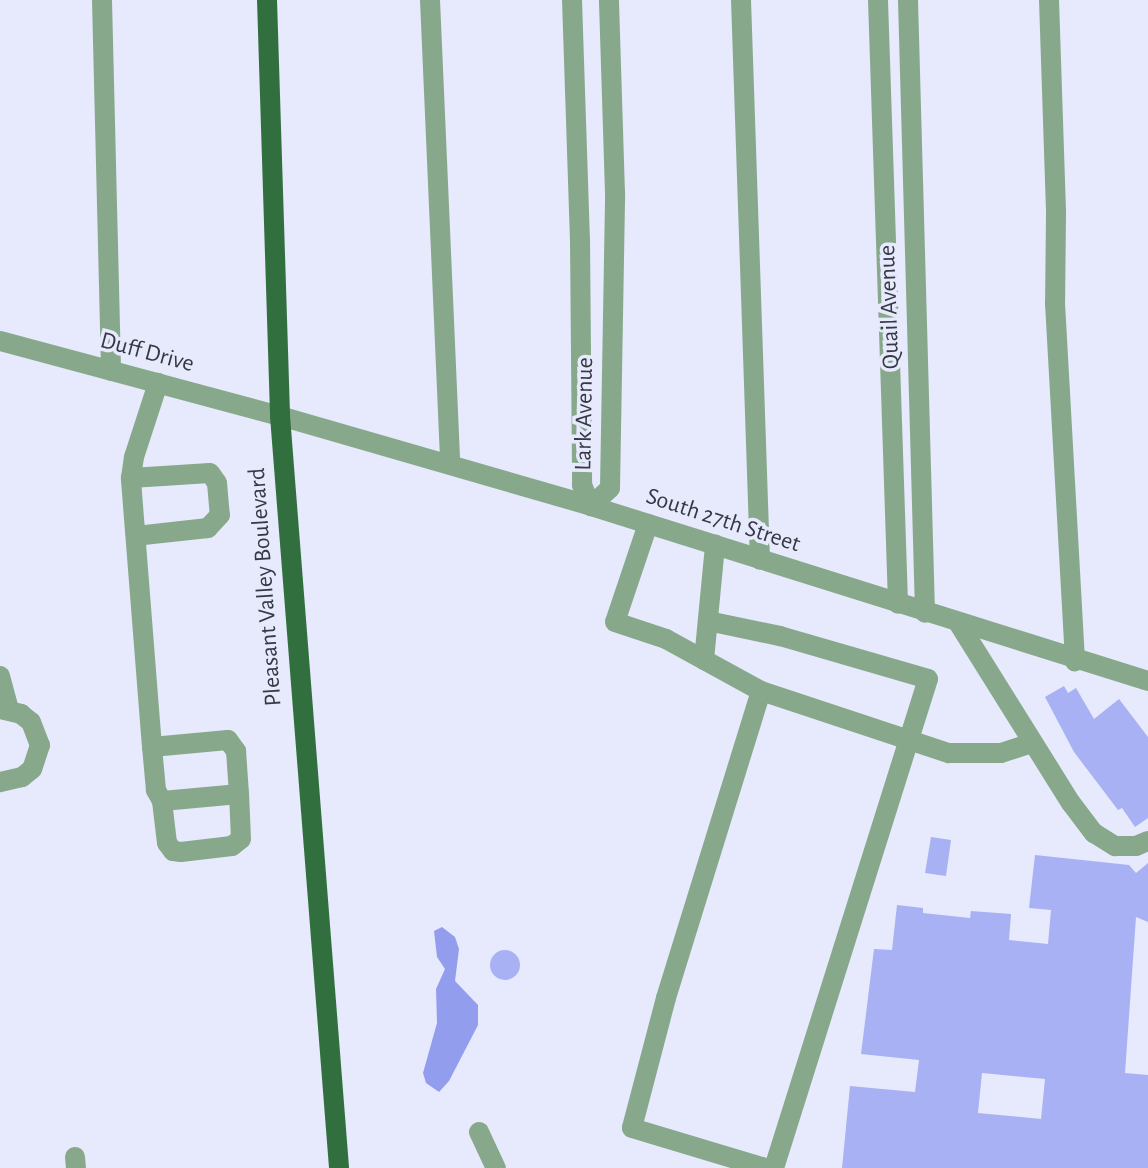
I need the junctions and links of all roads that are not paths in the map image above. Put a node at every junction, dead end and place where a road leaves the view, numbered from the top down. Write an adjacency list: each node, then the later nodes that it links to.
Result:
1 (102, 0): 13 (street)
2 (267, 0): 15 (main road, Pleasant Valley Boulevard)
3 (430, 0): 16 (street)
4 (572, 0): 18 (street, Lark Avenue)
5 (609, 0): 18 (street, Lark Avenue)
6 (741, 0): 22 (street)
7 (878, 0): 11 (street, Quail Avenue)
8 (908, 0): 10 (street, Quail Avenue)
9 (1049, 0): 28 (street)
10 (911, 113): 11 (street); 24 (street, Quail Avenue)
11 (882, 114): 23 (street, Quail Avenue)
12 (0, 341): 13 (street, Duff Drive)
13 (111, 371): 14 (street, Duff Drive)
14 (158, 383): 15 (street, Duff Drive); 17 (street)
15 (280, 416): 16 (street, South 27th Street); 41 (main road, Pleasant Valley Boulevard)
16 (450, 465): 18 (street, South 27th Street)
17 (131, 478): 20 (street); 20 (street)
18 (591, 506): 19 (street, South 27th Street)
19 (648, 524): 21 (street, South 27th Street); 27 (street)
20 (136, 536): 35 (street)
21 (715, 545): 22 (street, South 27th Street); 25 (street)
22 (760, 560): 23 (street, South 27th Street)
23 (898, 604): 24 (street, South 27th Street)
24 (925, 613): 26 (street, South 27th Street)
25 (708, 621): 27 (street); 33 (street)
26 (959, 624): 28 (street, South 27th Street); 34 (street)
27 (704, 660): 31 (street)
28 (1075, 661): 30 (street, South 27th Street)
29 (0, 676): 32 (street)
30 (1148, 681)
31 (761, 691): 33 (street); 43 (street)
32 (4, 709): 36 (street)
33 (909, 740): 34 (street); 44 (street)
34 (1032, 743): 39 (street)
35 (152, 747): 37 (street); 38 (street)
36 (0, 782)
37 (239, 794): 38 (street); 38 (street)
38 (162, 801)
39 (1148, 841)
40 (479, 1132): 42 (street)
41 (339, 1168)
42 (496, 1168)
43 (765, 1168)
44 (774, 1168)

